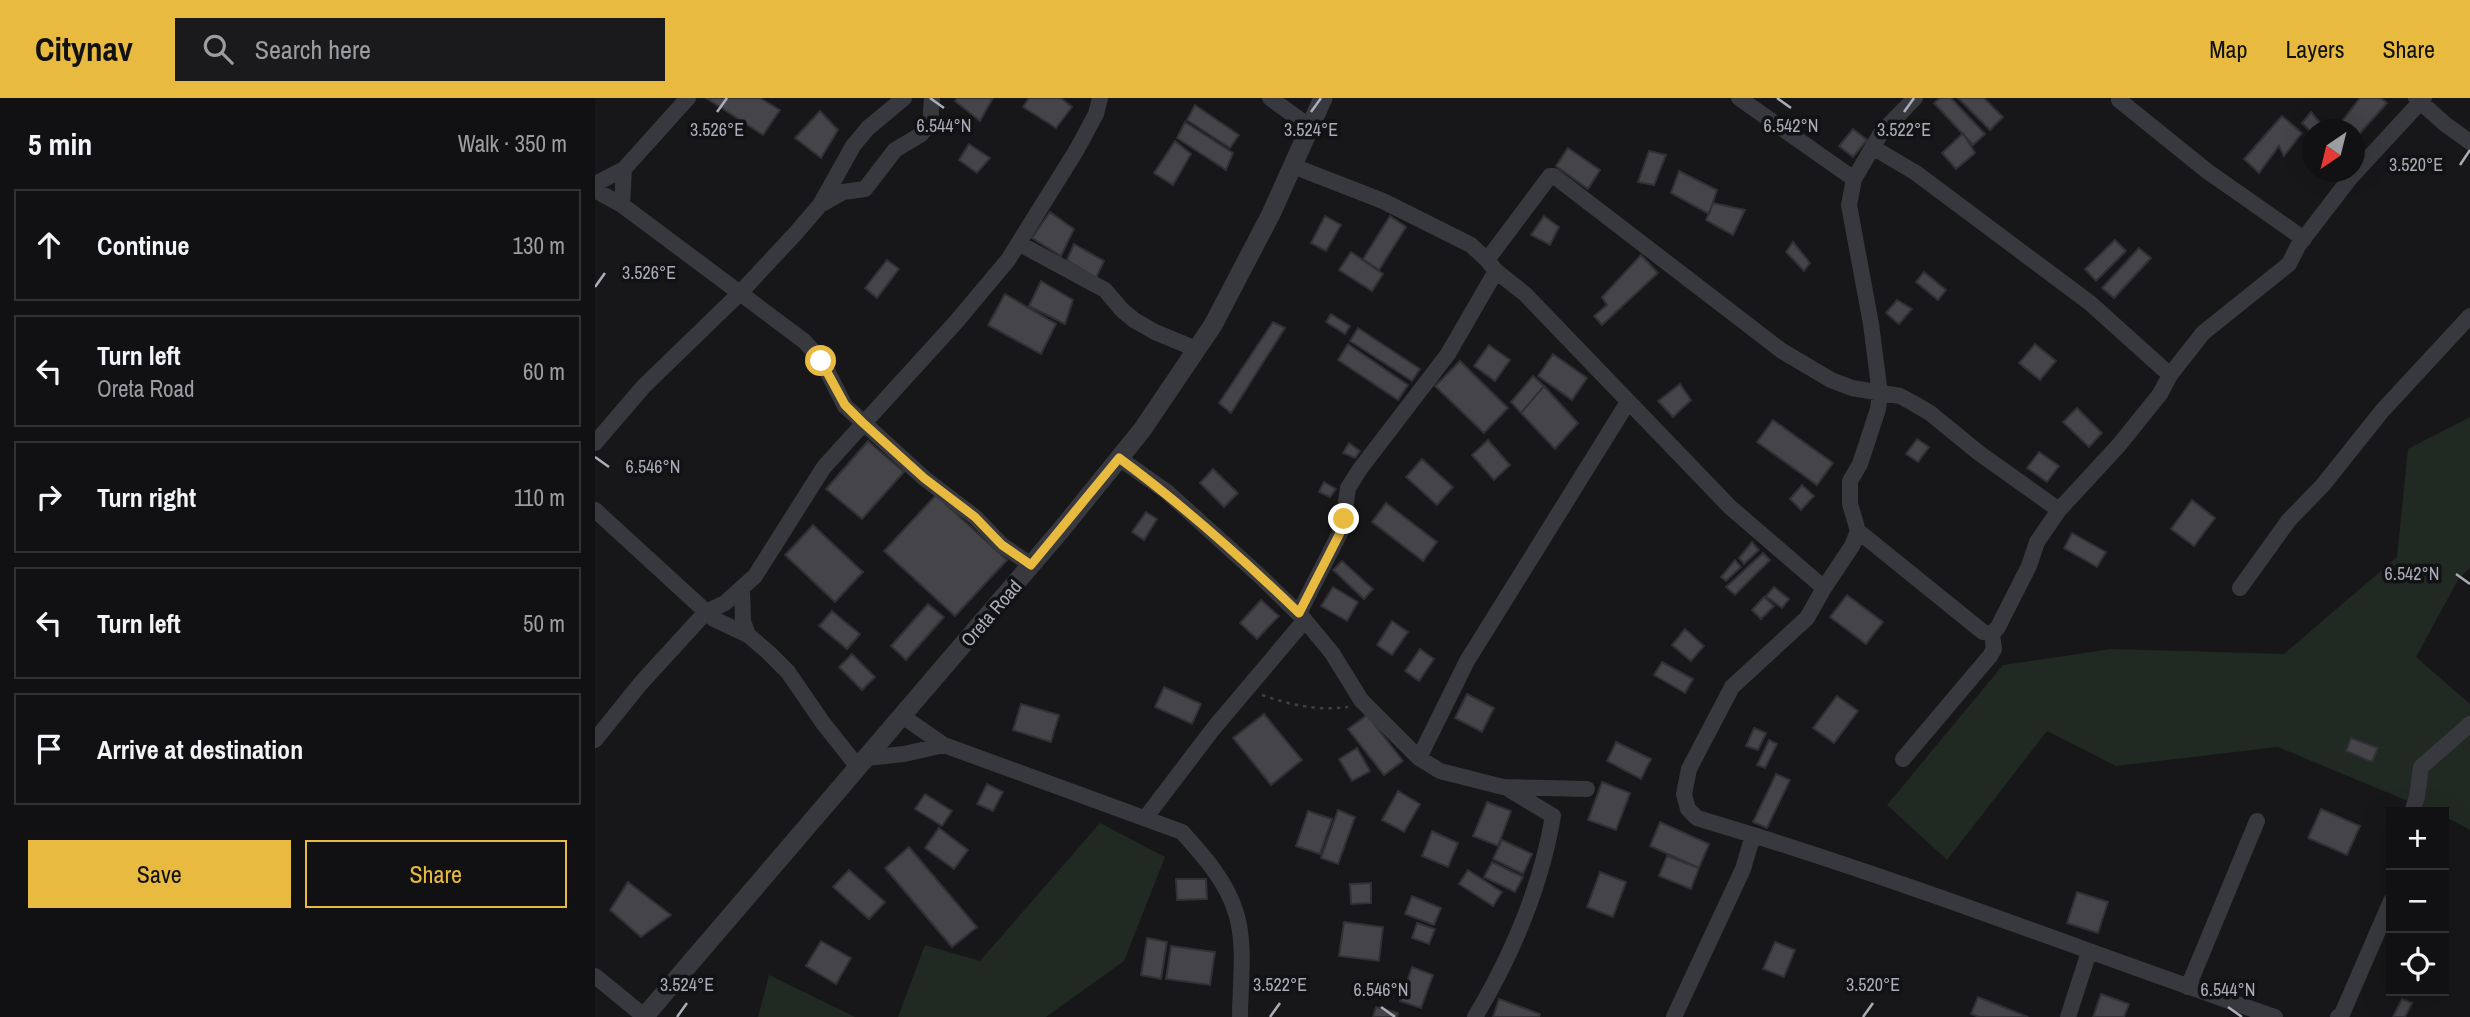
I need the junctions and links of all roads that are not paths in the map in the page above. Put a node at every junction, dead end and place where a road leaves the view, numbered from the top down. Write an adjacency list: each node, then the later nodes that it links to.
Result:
1 (688, 98): 15 (street)
2 (904, 98): 19 (street)
3 (932, 98): 19 (street)
4 (1100, 98): 21 (street)
5 (1271, 98): 11 (street)
6 (1323, 98): 11 (street, Oreta Road)
7 (1739, 98): 16 (street)
8 (1915, 98): 13 (street)
9 (2420, 99): 12 (street); 20 (street)
10 (2119, 100): 20 (street)
11 (1310, 127): 14 (street, Oreta Road)
12 (2470, 142)
13 (1874, 148): 16 (street); 26 (street)
14 (1293, 166): 22 (street); 25 (street, Oreta Road)
15 (624, 169): 17 (street); 18 (street)
16 (1854, 178): 27 (street)
17 (595, 189): 18 (street)
18 (622, 205): 23 (street)
19 (820, 205): 23 (street)
20 (2304, 239): 26 (street)
21 (1020, 244): 25 (street); 29 (street)
22 (1492, 266): 27 (street); 28 (street); 40 (street)
23 (739, 294): 29 (street); 30 (street)
24 (2470, 316): 36 (street)
25 (1196, 349): 31 (street, Oreta Road)
26 (2170, 375): 33 (street)
27 (1880, 394): 33 (street); 34 (street)
28 (1628, 402): 38 (street); 47 (street)
29 (862, 422): 35 (street); 37 (street)
30 (595, 443)
31 (1119, 458): 35 (street, Oreta Road); 40 (street)
32 (595, 510): 39 (street)
33 (2059, 510): 41 (street)
34 (1858, 531): 38 (street); 41 (street)
35 (1031, 565): 43 (street, Oreta Road)
36 (2240, 588)
37 (742, 589): 39 (street); 42 (street)
38 (1824, 589): 55 (street)
39 (706, 612): 42 (street); 45 (street)
40 (1302, 617): 47 (street); 53 (street)
41 (1992, 634): 48 (street)
42 (748, 635): 49 (street)
43 (902, 716): 46 (street); 49 (street, Oreta Road)
44 (2470, 724): 52 (street)
45 (595, 740)
46 (944, 745): 49 (street); 53 (street)
47 (1419, 758): 50 (street)
48 (1903, 759)
49 (863, 762): 60 (street, Oreta Road)
50 (1503, 786): 51 (street); 62 (street)
51 (1587, 789)
52 (2414, 807)
53 (1146, 817): 61 (street)
54 (2257, 821): 59 (street)
55 (1753, 835): 57 (street); 63 (street)
56 (2386, 913): 66 (street)
57 (2089, 952): 59 (street); 64 (street)
58 (595, 976): 60 (street)
59 (2188, 987): 65 (street)
60 (644, 1017)
61 (1240, 1017)
62 (1475, 1017)
63 (1674, 1017)
64 (2068, 1017)
65 (2275, 1017)
66 (2338, 1017)

